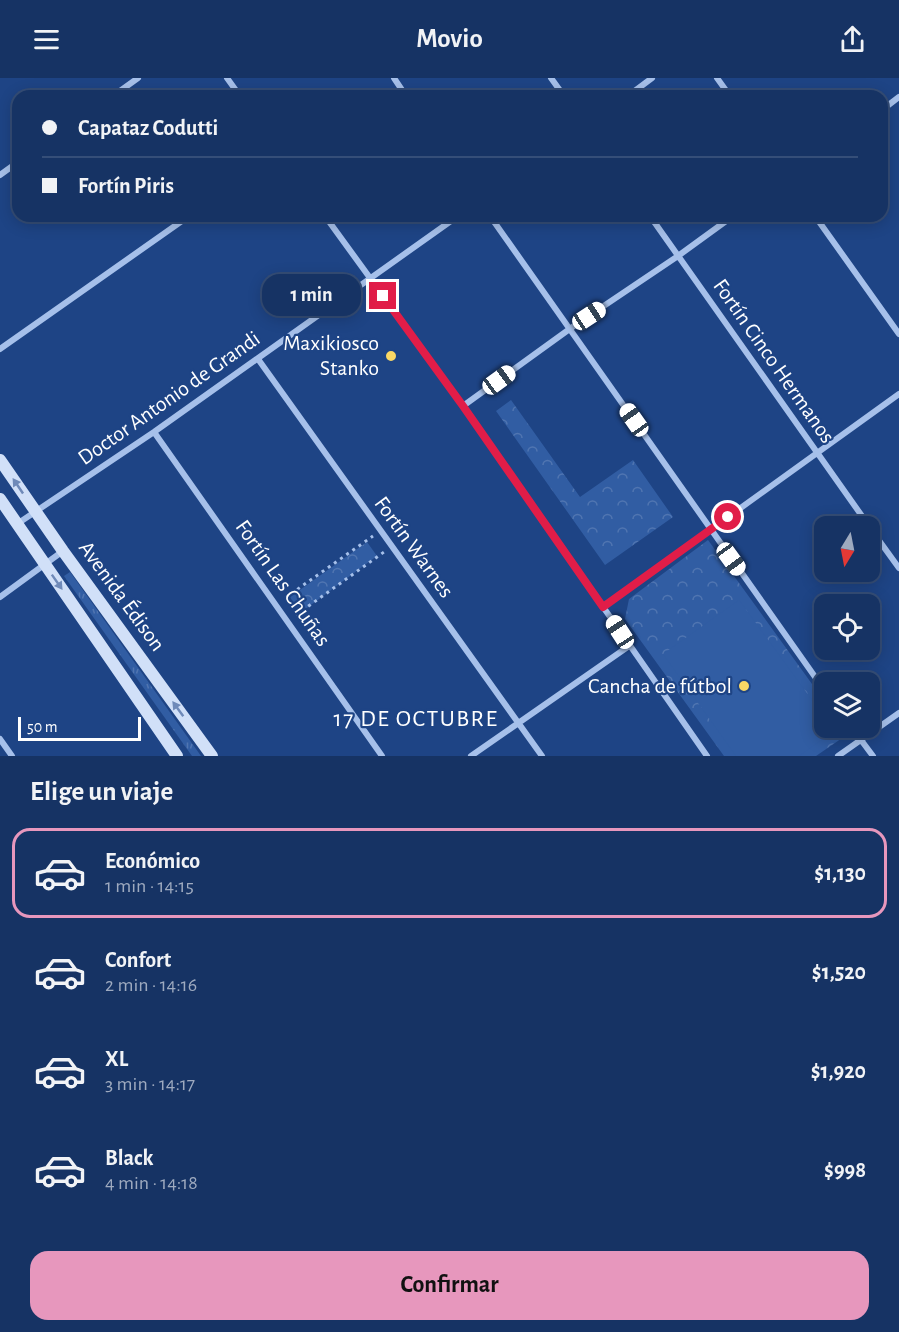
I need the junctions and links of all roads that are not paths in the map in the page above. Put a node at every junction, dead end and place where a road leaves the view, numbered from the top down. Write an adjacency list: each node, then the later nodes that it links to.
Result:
1 (138, 78): 3 (street)
2 (652, 78): 4 (street)
3 (121, 90)
4 (636, 90)
5 (180, 222): 16 (street)
6 (329, 222): 13 (street)
7 (449, 222): 13 (street, Doctor Antonio de Grandi)
8 (494, 222): 14 (street)
9 (654, 222): 12 (street, Fortín Cinco Hermanos)
10 (725, 222): 12 (street)
11 (819, 222): 15 (street)
12 (678, 256): 14 (street); 21 (street, Fortín Cinco Hermanos)
13 (370, 278): 17 (street, Doctor Antonio de Grandi); 19 (street)
14 (571, 328): 19 (street); 27 (street)
15 (899, 334)
16 (0, 349)
17 (258, 359): 20 (street, Doctor Antonio de Grandi); 37 (street, Fortín Warnes)
18 (899, 394): 21 (street)
19 (463, 406): 33 (street)
20 (153, 432): 24 (street, Doctor Antonio de Grandi); 43 (street, Fortín Las Chuñas)
21 (817, 453): 25 (street, Fortín Cinco Hermanos); 27 (street)
22 (0, 460): 24 (main road, Avenida Édison, one-way to 22)
23 (0, 499): 26 (main road, Avenida Édison)
24 (35, 512): 26 (street, Doctor Antonio de Grandi); 29 (main road, Avenida Édison)
25 (862, 516)
26 (17, 524): 30 (main road, Avenida Édison)
27 (710, 530): 33 (street); 35 (street)
28 (880, 541): 31 (street, Fortín Cinco Hermanos)
29 (63, 551): 30 (street); 42 (main road, Avenida Édison, one-way to 29)
30 (45, 564): 32 (street); 41 (main road, Avenida Édison, one-way to 41)
31 (899, 568)
32 (0, 597)
33 (603, 607): 34 (street)
34 (629, 646): 37 (street); 46 (street)
35 (814, 676)
36 (899, 713): 39 (street)
37 (519, 723): 44 (street); 45 (street, Fortín Warnes)
38 (0, 740): 40 (street)
39 (861, 740): 47 (street); 48 (street)
40 (12, 756)
41 (177, 756)
42 (212, 756)
43 (382, 756)
44 (471, 756)
45 (542, 756)
46 (707, 756)
47 (838, 756)
48 (873, 756)

